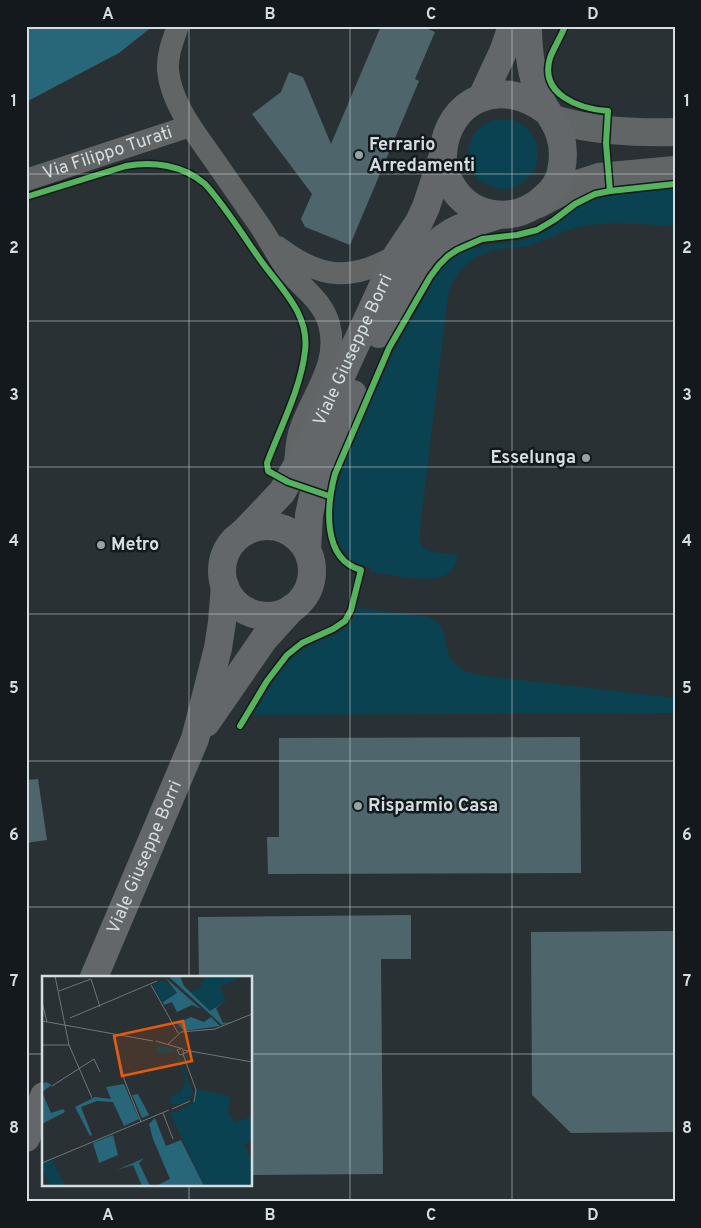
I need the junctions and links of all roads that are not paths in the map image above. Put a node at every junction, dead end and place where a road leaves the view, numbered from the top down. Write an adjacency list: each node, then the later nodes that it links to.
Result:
1 (178, 26): 6 (street)
2 (512, 26): 4 (main road)
3 (528, 26): 5 (main road, Viale Giuseppe Borri)
4 (482, 98): 5 (main road, Viale Giuseppe Borri); 8 (main road, Viale Giuseppe Borri)
5 (549, 115): 7 (street); 11 (main road, Viale Giuseppe Borri)
6 (190, 126): 10 (street, Via Filippo Turati); 13 (street)
7 (675, 132)
8 (442, 158): 12 (main road, Viale Giuseppe Borri); 14 (main road, Viale Giuseppe Borri)
9 (675, 170): 11 (street)
10 (26, 180)
11 (538, 204): 12 (main road, Viale Giuseppe Borri)
12 (499, 215): 17 (main road, Viale Giuseppe Borri)
13 (271, 242): 14 (street); 15 (street)
14 (397, 255): 15 (main road, Viale Giuseppe Borri)
15 (294, 471): 16 (main road, Viale Giuseppe Borri)
16 (244, 532): 17 (main road); 18 (main road, Viale Giuseppe Borri)
17 (307, 549): 19 (main road, Viale Giuseppe Borri)
18 (225, 586): 19 (main road); 20 (main road, Viale Giuseppe Borri)
19 (292, 608): 20 (main road, Viale Giuseppe Borri)
20 (195, 739): 21 (main road, Viale Giuseppe Borri)
21 (94, 976)
22 (42, 1101): 23 (main road)
23 (26, 1138)

